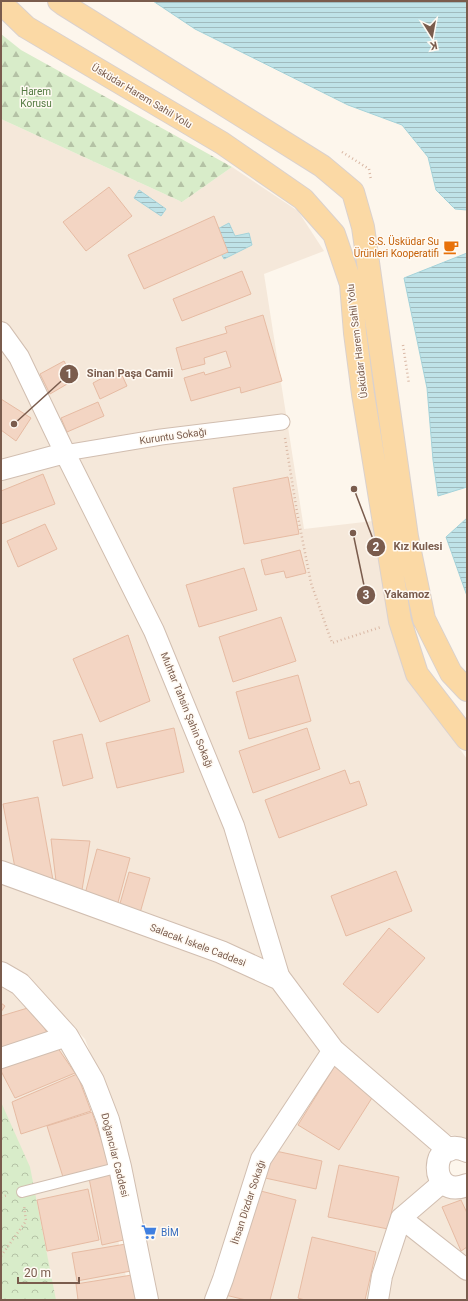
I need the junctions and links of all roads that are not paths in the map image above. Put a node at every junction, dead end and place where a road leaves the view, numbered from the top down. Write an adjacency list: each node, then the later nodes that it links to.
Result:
1 (59, 1): 7 (main road)
2 (1, 3): 8 (main road, Üsküdar Harem Sahil Yolu)
3 (1, 332): 5 (street, Muhtar Tahsin Şahin Sokağı)
4 (282, 422): 5 (street, Kuruntu Sokağı)
5 (65, 453): 6 (street); 11 (street, Muhtar Tahsin Şahin Sokağı)
6 (1, 470)
7 (467, 690)
8 (467, 739)
9 (1, 872): 11 (street, Salacak İskele Caddesi)
10 (1, 973): 12 (street, Doğancılar Caddesi)
11 (280, 979): 13 (street, Salacak İskele Caddesi)
12 (67, 1036): 14 (street); 16 (street, Doğancılar Caddesi)
13 (332, 1050): 15 (street, Salacak İskele Caddesi); 23 (street, İhsan Dizdar Sokağı)
14 (1, 1058)
15 (458, 1150): 17 (street)
16 (120, 1167): 19 (lane); 22 (street, Doğancılar Caddesi)
17 (443, 1182): 18 (street); 20 (street)
18 (467, 1185)
19 (22, 1192)
20 (401, 1218): 21 (street); 24 (street)
21 (467, 1270)
22 (147, 1300)
23 (215, 1300)
24 (378, 1300)

